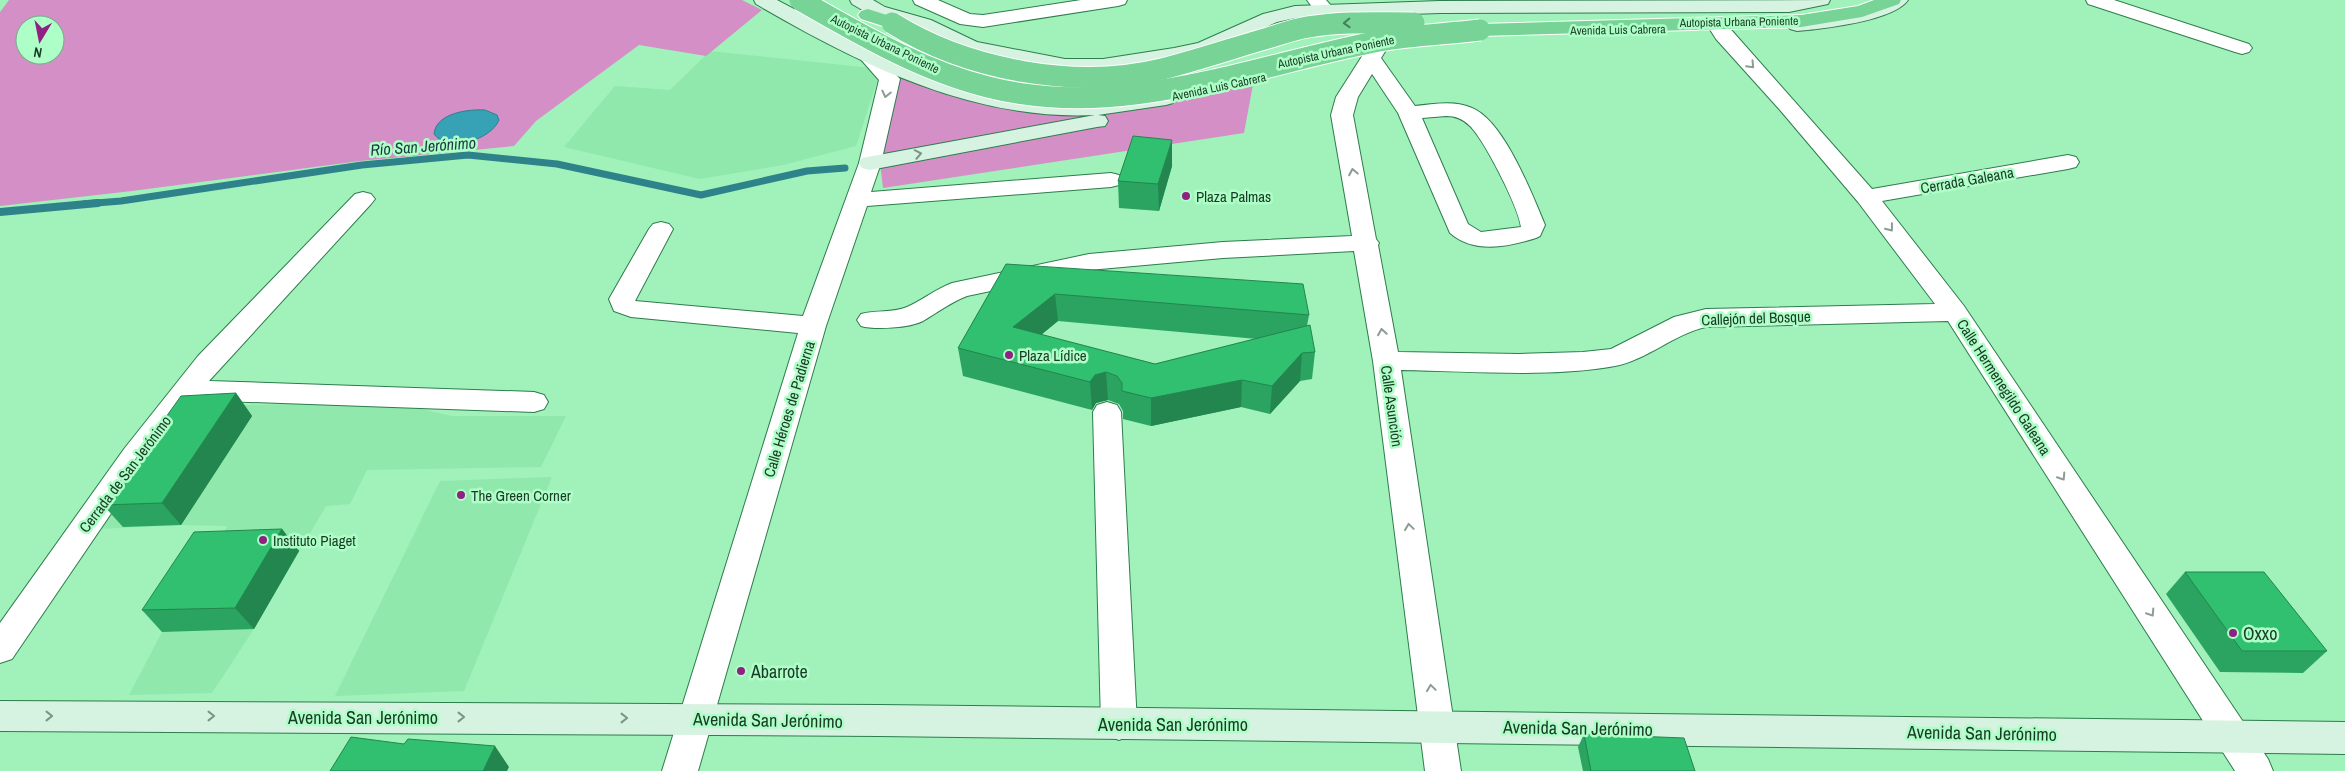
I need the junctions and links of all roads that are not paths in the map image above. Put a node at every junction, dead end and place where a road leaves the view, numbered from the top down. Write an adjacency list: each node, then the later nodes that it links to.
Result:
1 (764, 0): 20 (main road, Avenida Luis Cabrera)
2 (776, 0): 23 (main road)
3 (800, 0): 9 (highway, Autopista Urbana Poniente, bridge)
4 (827, 0): 17 (highway, Autopista Urbana Poniente)
5 (841, 0): 16 (main road, Avenida Luis Cabrera)
6 (920, 0): 12 (street); 18 (street)
7 (1821, 0): 15 (main road, Avenida Luis Cabrera)
8 (1852, 0): 17 (highway, Autopista Urbana Poniente)
9 (1892, 0)
10 (1899, 0): 15 (main road, Avenida Luis Cabrera)
11 (2096, 0): 19 (street)
12 (1107, 1)
13 (1320, 5): 14 (main road, Avenida Luis Cabrera); 17 (main road, Avenida Luis Cabrera)
14 (1295, 12): 16 (main road, Avenida Luis Cabrera); 18 (main road, Avenida Luis Cabrera)
15 (1712, 12): 17 (main road, Avenida Luis Cabrera); 17 (main road, Avenida Luis Cabrera); 28 (street, Calle Hermenegildo Galeana, one-way to 28)
16 (876, 14): 17 (highway, one-way to 16, bridge); 18 (main road, Avenida Luis Cabrera)
17 (1449, 23): 21 (main road, Avenida Luis Cabrera)
18 (924, 24)
19 (2242, 48)
20 (867, 55): 23 (main road, Avenida Luis Cabrera); 26 (street, Calle Héroes de Padierna, one-way to 26)
21 (1374, 55): 22 (main road, Avenida Luis Cabrera); 24 (street); 32 (street, Calle Asunción, one-way to 21)
22 (1199, 92): 23 (main road, Avenida Luis Cabrera); 26 (main road, one-way to 22)
23 (984, 97)
24 (1408, 111): 24 (street)
25 (2068, 162): 28 (street, Cerrada Galeana)
26 (870, 163): 30 (street, Calle Héroes de Padierna)
27 (1111, 180): 30 (street)
28 (1866, 197): 33 (street, Calle Hermenegildo Galeana, one-way to 33)
29 (363, 198): 37 (street, Cerrada de San Jerónimo)
30 (858, 200): 35 (street, Calle Héroes de Padierna)
31 (661, 229): 35 (street)
32 (1367, 243): 34 (street); 36 (street, Calle Asunción, one-way to 32)
33 (1955, 312): 36 (street, Callejón del Bosque); 45 (street, Calle Hermenegildo Galeana, one-way to 45)
34 (870, 320)
35 (813, 326): 42 (street, Calle Héroes de Padierna)
36 (1386, 360): 44 (street, Calle Asunción, one-way to 36)
37 (189, 390): 38 (street); 40 (street, Cerrada de San Jerónimo)
38 (534, 402)
39 (1107, 412): 43 (street)
40 (0, 649)
41 (0, 716): 42 (main road, Avenida San Jerónimo, one-way to 42)
42 (696, 719): 43 (main road, Avenida San Jerónimo); 47 (street, Calle Héroes de Padierna)
43 (1119, 724): 44 (main road, Avenida San Jerónimo)
44 (1436, 726): 45 (main road, Avenida San Jerónimo); 48 (street, Calle Asunción)
45 (2232, 737): 46 (main road, Avenida San Jerónimo); 49 (street, Calle Hermenegildo Galeana)
46 (2345, 738)
47 (680, 771)
48 (1443, 771)
49 (2255, 771)

